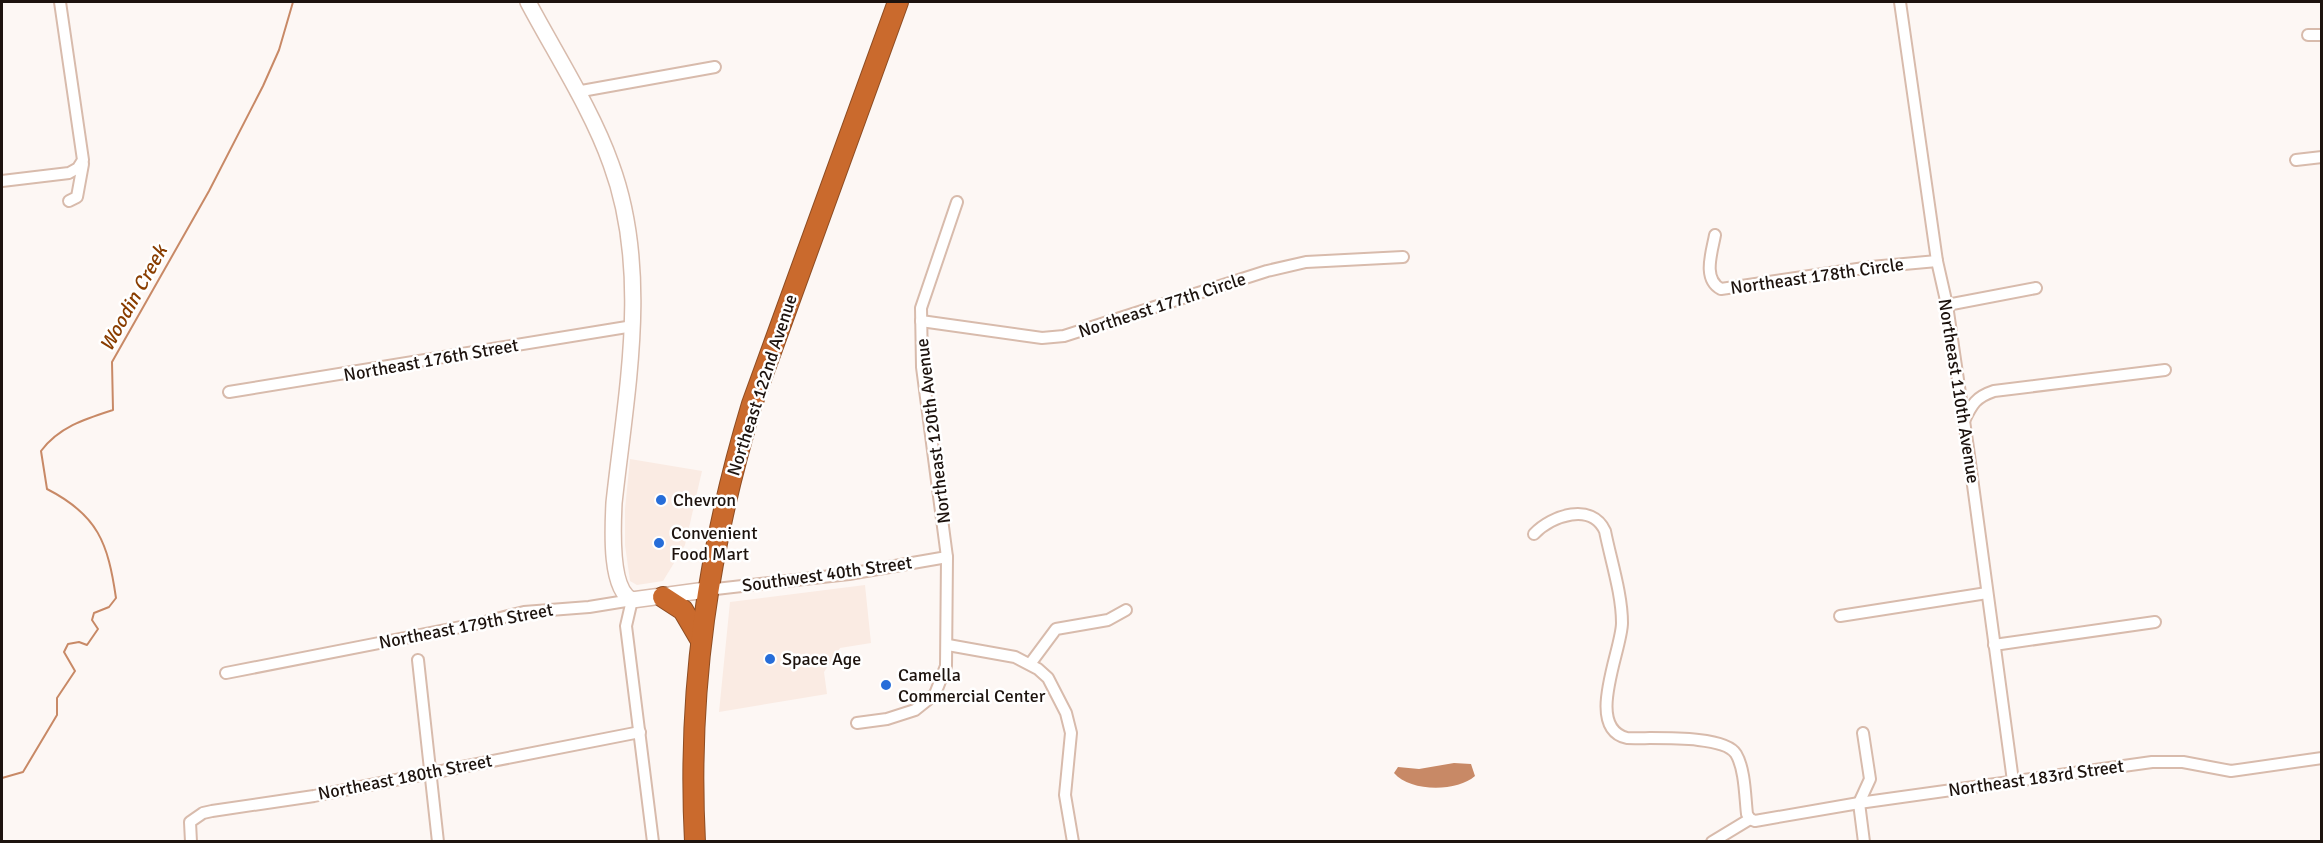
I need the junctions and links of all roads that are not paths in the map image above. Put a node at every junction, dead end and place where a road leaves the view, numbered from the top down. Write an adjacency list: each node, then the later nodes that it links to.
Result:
1 (60, 2): 10 (street)
2 (528, 2): 8 (main road)
3 (898, 2): 27 (highway, Northeast 122nd Avenue)
4 (1900, 2): 17 (street, Northeast 110th Avenue)
5 (2308, 35): 6 (street)
6 (2322, 35)
7 (715, 67): 8 (street)
8 (576, 92): 21 (main road)
9 (2322, 157): 11 (street)
10 (83, 160): 12 (street); 13 (street)
11 (2296, 160)
12 (2, 182)
13 (69, 201)
14 (957, 202): 20 (street, Northeast 120th Avenue)
15 (1715, 235): 17 (street, Northeast 178th Circle)
16 (1402, 257): 20 (street, Northeast 177th Circle)
17 (1937, 261): 19 (street, Northeast 110th Avenue)
18 (2036, 288): 19 (street)
19 (1947, 305): 24 (street, Northeast 110th Avenue)
20 (921, 321): 26 (street, Northeast 120th Avenue)
21 (633, 326): 23 (street, Northeast 176th Street); 30 (main road)
22 (2165, 370): 24 (street)
23 (229, 393)
24 (1964, 422): 28 (street, Northeast 110th Avenue)
25 (1534, 534): 47 (street)
26 (947, 557): 27 (street, Southwest 40th Street); 35 (street, Northeast 120th Avenue)
27 (706, 590): 29 (main road, Northeast 179th Street); 34 (highway, Northeast 122nd Avenue)
28 (1987, 593): 32 (street); 36 (street, Northeast 110th Avenue)
29 (663, 597): 30 (main road, Northeast 179th Street); 34 (highway)
30 (632, 600): 39 (street, Northeast 179th Street); 41 (street)
31 (1126, 609): 38 (street)
32 (1840, 616)
33 (2154, 622): 36 (street)
34 (700, 639): 51 (highway, Northeast 122nd Avenue)
35 (948, 645): 38 (street); 40 (street, Northeast 120th Avenue)
36 (1994, 645): 45 (street, Northeast 110th Avenue)
37 (418, 660): 44 (street)
38 (1030, 664): 52 (street)
39 (226, 673)
40 (857, 723)
41 (640, 732): 44 (street, Northeast 180th Street); 50 (street)
42 (1863, 733): 46 (street)
43 (2322, 758): 45 (street, Northeast 183rd Street)
44 (429, 771): 48 (street, Northeast 180th Street); 49 (street)
45 (2013, 781): 46 (street, Northeast 183rd Street)
46 (1859, 803): 47 (street, Northeast 183rd Street); 54 (street)
47 (1750, 819): 53 (street)
48 (191, 842)
49 (438, 842)
50 (653, 842)
51 (695, 842)
52 (1073, 842)
53 (1712, 842)
54 (1864, 842)

